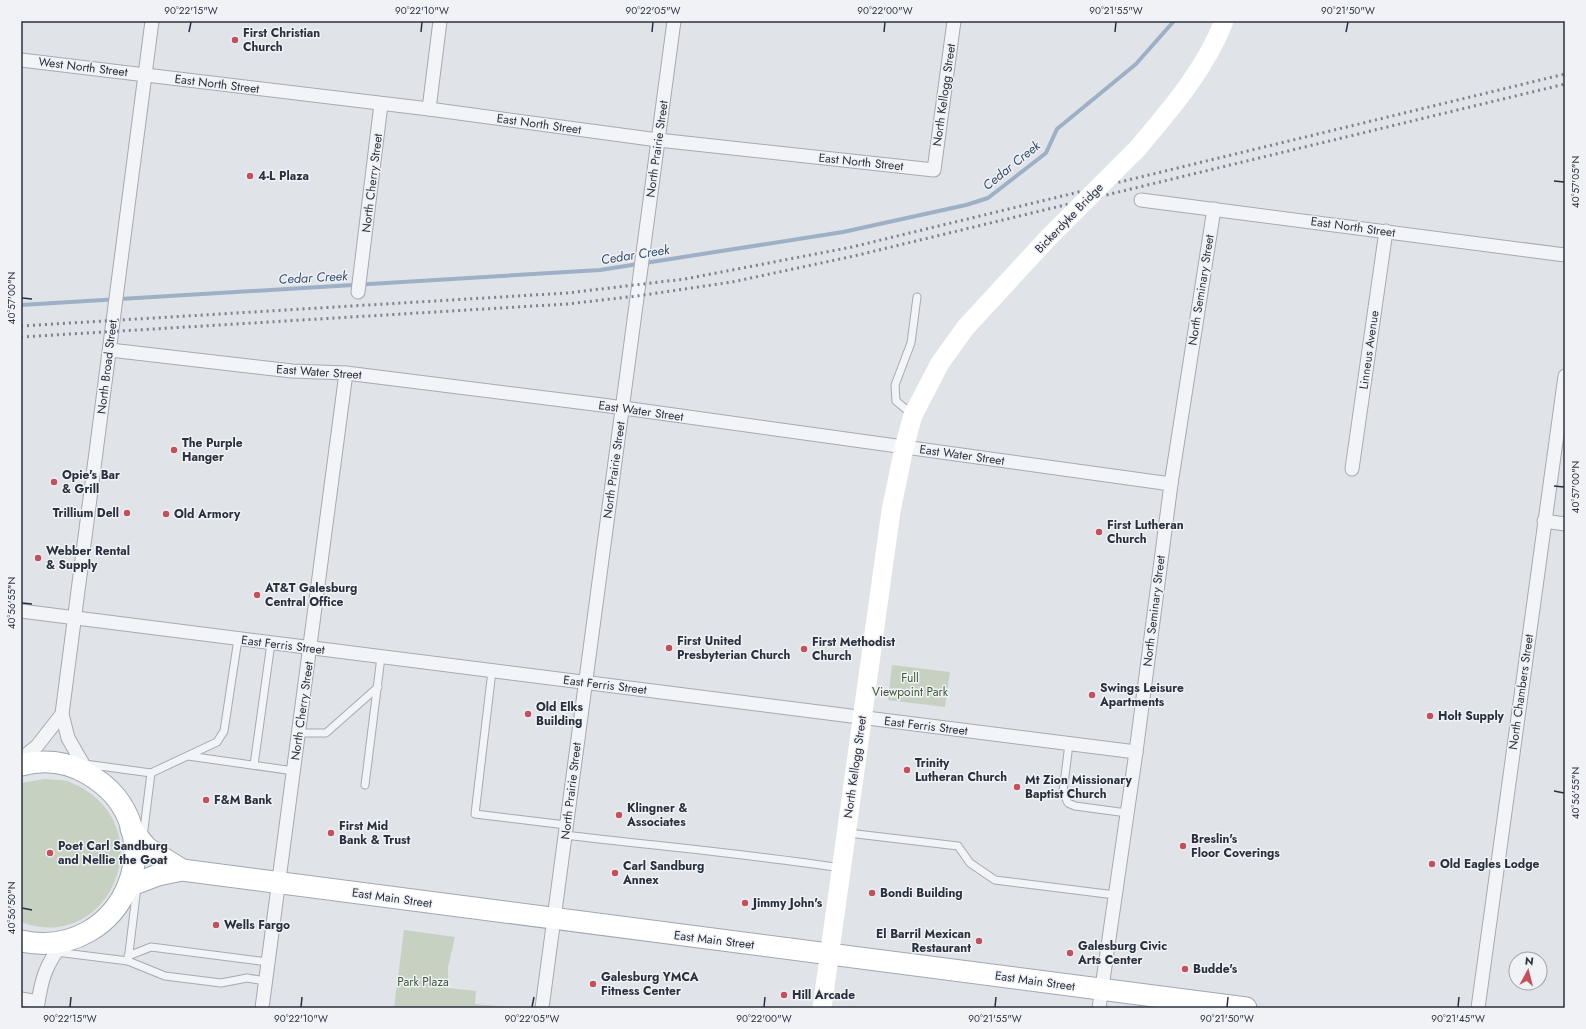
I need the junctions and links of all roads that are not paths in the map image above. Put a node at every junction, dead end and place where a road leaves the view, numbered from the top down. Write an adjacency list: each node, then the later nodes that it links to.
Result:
1 (152, 21): 7 (street, North Broad Street)
2 (440, 21): 9 (street)
3 (674, 21): 10 (street, North Prairie Street)
4 (954, 21): 11 (street, North Kellogg Street)
5 (1224, 21): 22 (main road, Bickerdyke Bridge, bridge)
6 (21, 60): 7 (street, West North Street)
7 (144, 75): 8 (street, East North Street); 18 (street, North Broad Street)
8 (381, 104): 9 (street, East North Street); 16 (street, North Cherry Street)
9 (429, 109): 10 (street, East North Street)
10 (658, 140): 11 (street, East North Street); 21 (street, North Prairie Street)
11 (934, 170)
12 (1141, 200): 13 (street, East North Street)
13 (1214, 208): 14 (street, East North Street); 25 (street, North Seminary Street)
14 (1386, 231): 15 (street, East North Street); 24 (street, Linneus Avenue)
15 (1565, 254)
16 (358, 292)
17 (917, 297): 22 (lane)
18 (110, 350): 19 (street, East Water Street); 29 (street, North Broad Street)
19 (346, 373): 21 (street, East Water Street); 32 (street, North Cherry Street)
20 (1565, 376): 26 (street, North Chambers Street)
21 (623, 408): 23 (street, East Water Street); 35 (street, North Prairie Street)
22 (913, 415): 23 (main road, North Kellogg Street)
23 (904, 448): 25 (street, East Water Street); 38 (main road, North Kellogg Street)
24 (1352, 469)
25 (1171, 484): 41 (street, North Seminary Street)
26 (1544, 521): 27 (street); 72 (street, North Chambers Street)
27 (1565, 524)
28 (21, 611): 29 (street, East Ferris Street)
29 (74, 619): 30 (street, East Ferris Street); 37 (street, North Broad Street)
30 (238, 639): 31 (street, East Ferris Street); 42 (lane)
31 (271, 643): 32 (street, East Ferris Street); 44 (lane)
32 (310, 648): 33 (street, East Ferris Street); 39 (street, North Cherry Street)
33 (381, 657): 34 (street, East Ferris Street); 36 (lane)
34 (492, 671): 35 (street, East Ferris Street); 50 (lane)
35 (584, 683): 38 (street, East Ferris Street); 50 (street, North Prairie Street)
36 (378, 687): 39 (lane); 48 (lane)
37 (62, 714): 43 (street); 45 (street, North Broad Street)
38 (862, 717): 40 (street, East Ferris Street); 51 (main road, North Kellogg Street)
39 (299, 733): 46 (street, North Cherry Street)
40 (1069, 744): 41 (street, East Ferris Street); 49 (lane)
41 (1136, 752): 49 (street, North Seminary Street)
42 (188, 756): 44 (lane); 47 (lane)
43 (23, 758): 45 (main road)
44 (254, 765): 46 (lane)
45 (85, 769): 47 (lane); 52 (main road)
46 (294, 771): 55 (street, North Cherry Street)
47 (151, 773): 52 (lane)
48 (365, 785)
49 (1127, 813): 57 (street, North Seminary Street)
50 (566, 830): 53 (lane); 58 (street, North Prairie Street)
51 (846, 832): 53 (main road, North Kellogg Street); 57 (lane)
52 (137, 835): 54 (main road, East Main Street); 56 (main road)
53 (841, 868): 61 (main road, North Kellogg Street)
54 (182, 870): 55 (main road, East Main Street); 56 (main road, East Main Street)
55 (279, 883): 58 (main road, East Main Street); 63 (street, North Cherry Street)
56 (133, 884): 60 (main road); 62 (lane)
57 (1115, 895): 66 (street, North Seminary Street)
58 (555, 920): 61 (main road, East Main Street); 69 (street, North Prairie Street)
59 (21, 941): 60 (main road)
60 (60, 946): 62 (lane); 67 (street)
61 (829, 954): 66 (main road, East Main Street); 70 (main road, North Kellogg Street)
62 (128, 959): 63 (lane); 64 (lane)
63 (268, 962): 64 (street, North Cherry Street)
64 (266, 981): 68 (street, North Cherry Street)
65 (21, 999): 67 (street)
66 (1100, 999): 71 (main road, East Main Street)
67 (38, 1005)
68 (262, 1008)
69 (542, 1008)
70 (822, 1008)
71 (1246, 1008)
72 (1478, 1008)

